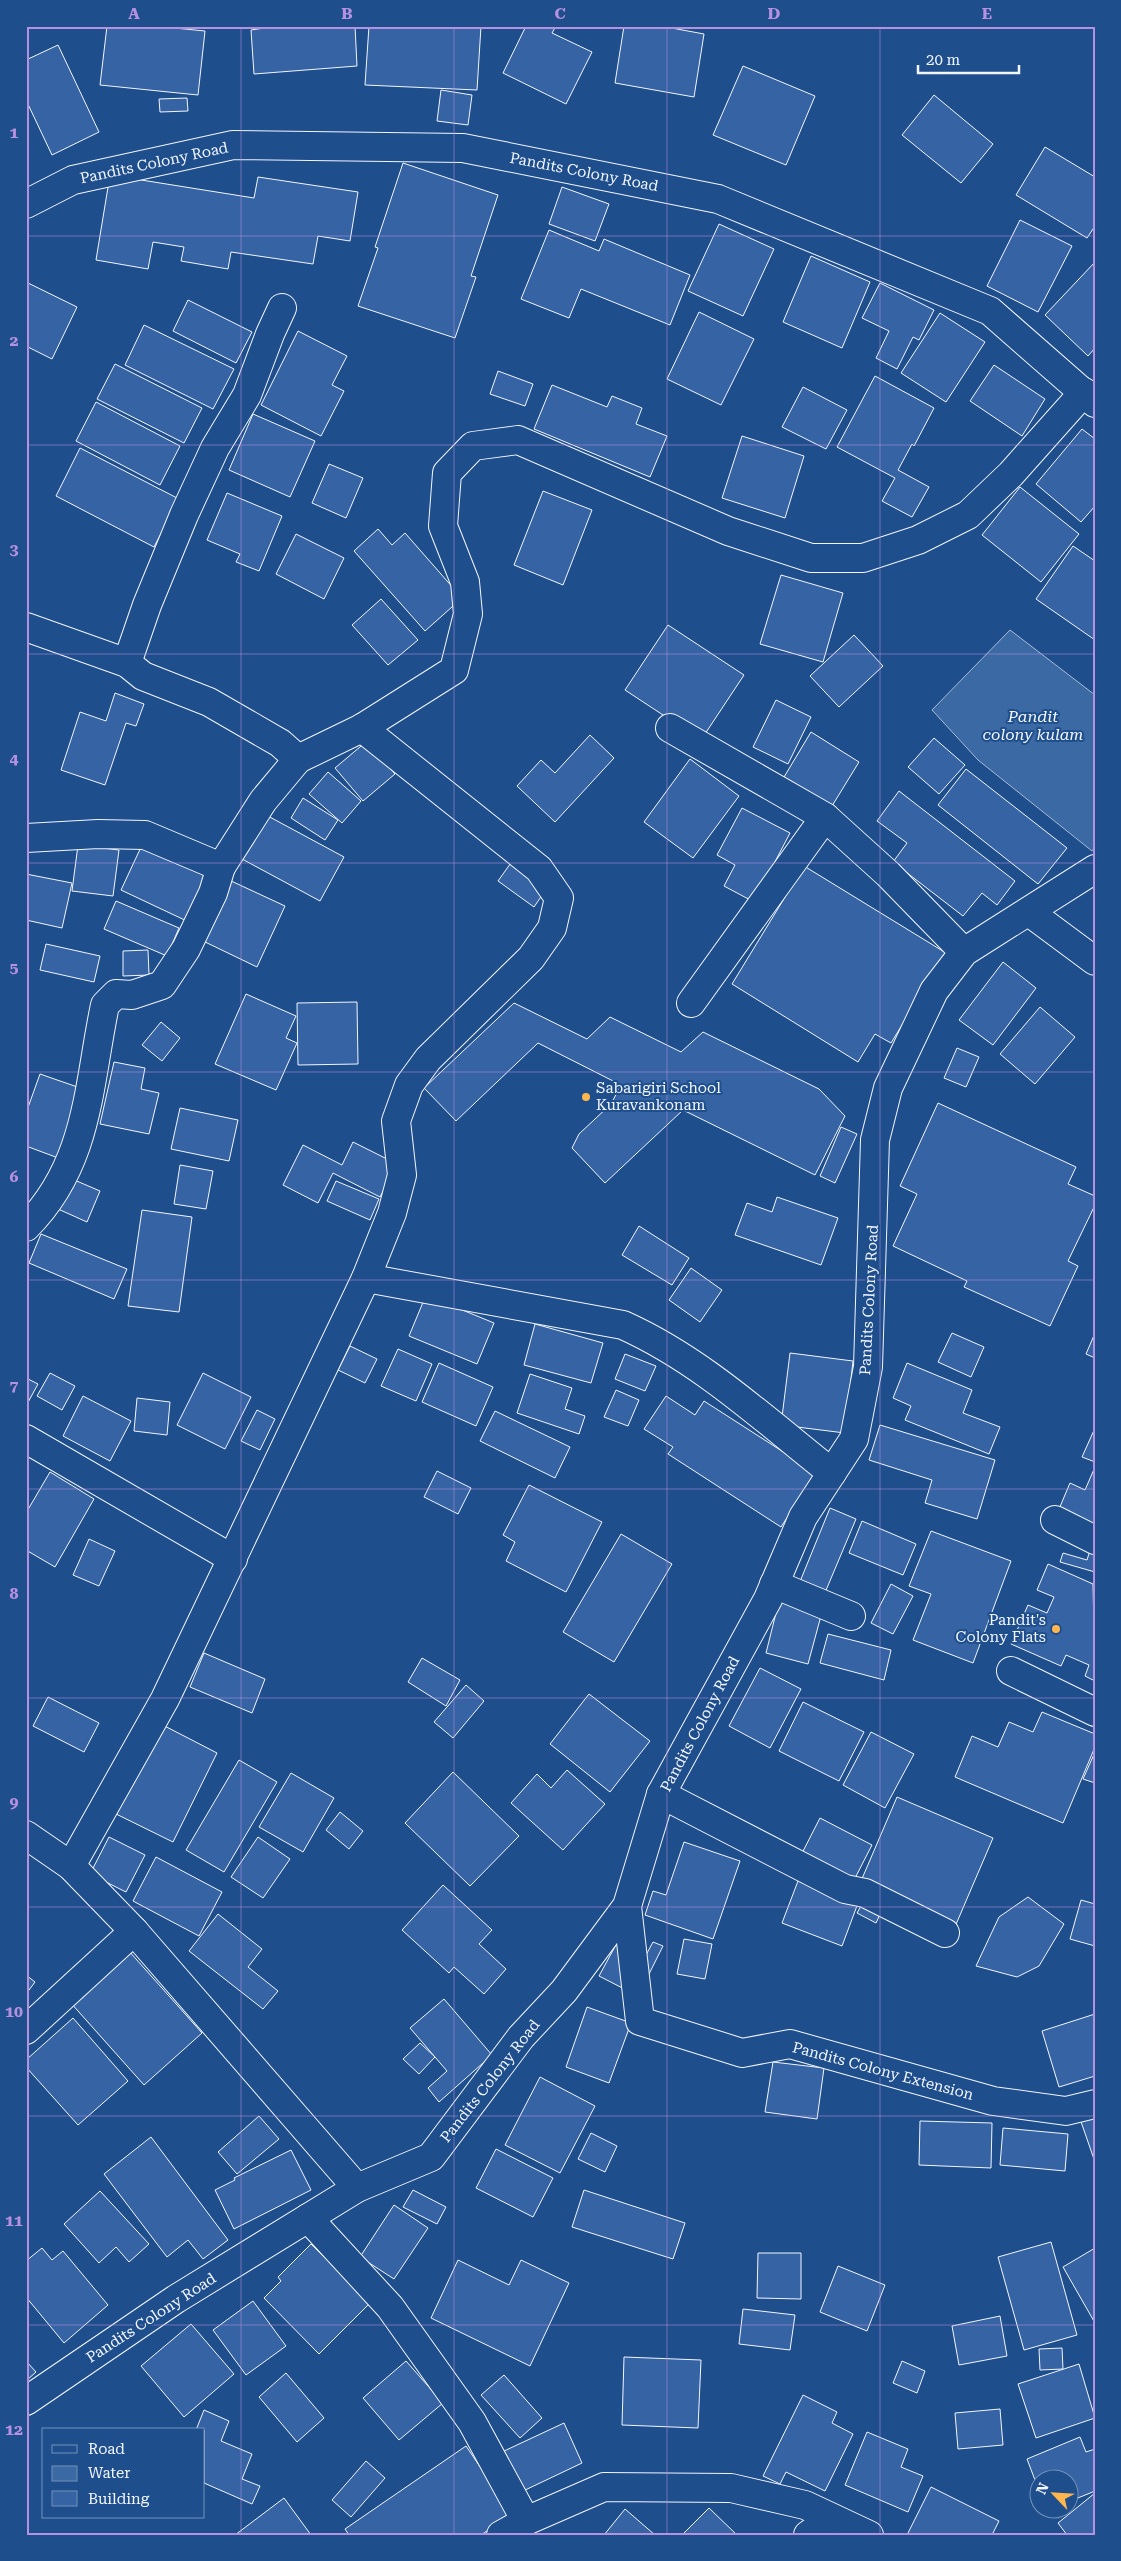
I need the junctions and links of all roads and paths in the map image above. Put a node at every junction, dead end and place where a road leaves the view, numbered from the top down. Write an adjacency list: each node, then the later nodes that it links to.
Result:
1 (26, 204): 3 (street, Pandits Colony Road)
2 (282, 308): 5 (street)
3 (1089, 398): 6 (street)
4 (26, 627): 5 (street)
5 (128, 663): 8 (street)
6 (362, 728): 8 (street); 18 (street)
7 (670, 728): 9 (street)
8 (298, 758): 11 (street)
9 (825, 817): 14 (street); 16 (street)
10 (26, 838): 11 (street)
11 (221, 867): 17 (street)
12 (1095, 869): 13 (street, Pandits Colony Road)
13 (1029, 912): 14 (street, Pandits Colony Road); 15 (street)
14 (964, 952): 20 (street, Pandits Colony Road)
15 (1095, 960)
16 (691, 1003)
17 (26, 1227)
18 (366, 1278): 20 (street); 23 (street)
19 (26, 1439): 23 (street)
20 (832, 1473): 24 (street, Pandits Colony Road)
21 (1055, 1520): 22 (street)
22 (1095, 1540)
23 (233, 1559): 30 (street)
24 (774, 1584): 25 (street); 28 (street, Pandits Colony Road)
25 (851, 1616)
26 (1010, 1671): 27 (street)
27 (1095, 1712)
28 (661, 1794): 31 (street, Pandits Colony Road); 33 (street)
29 (26, 1835): 30 (street)
30 (71, 1866): 32 (street)
31 (627, 1906): 35 (street, Pandits Colony Extension); 36 (street, Pandits Colony Road)
32 (134, 1931): 34 (street); 36 (street)
33 (945, 1933)
34 (26, 2030)
35 (1095, 2104)
36 (357, 2188): 37 (street, Pandits Colony Road)
37 (308, 2218): 38 (street, Pandits Colony Road); 40 (street)
38 (26, 2401)
39 (832, 2518): 40 (street); 42 (street); 43 (street)
40 (526, 2521): 41 (street)
41 (501, 2535)
42 (808, 2535)
43 (869, 2535)

